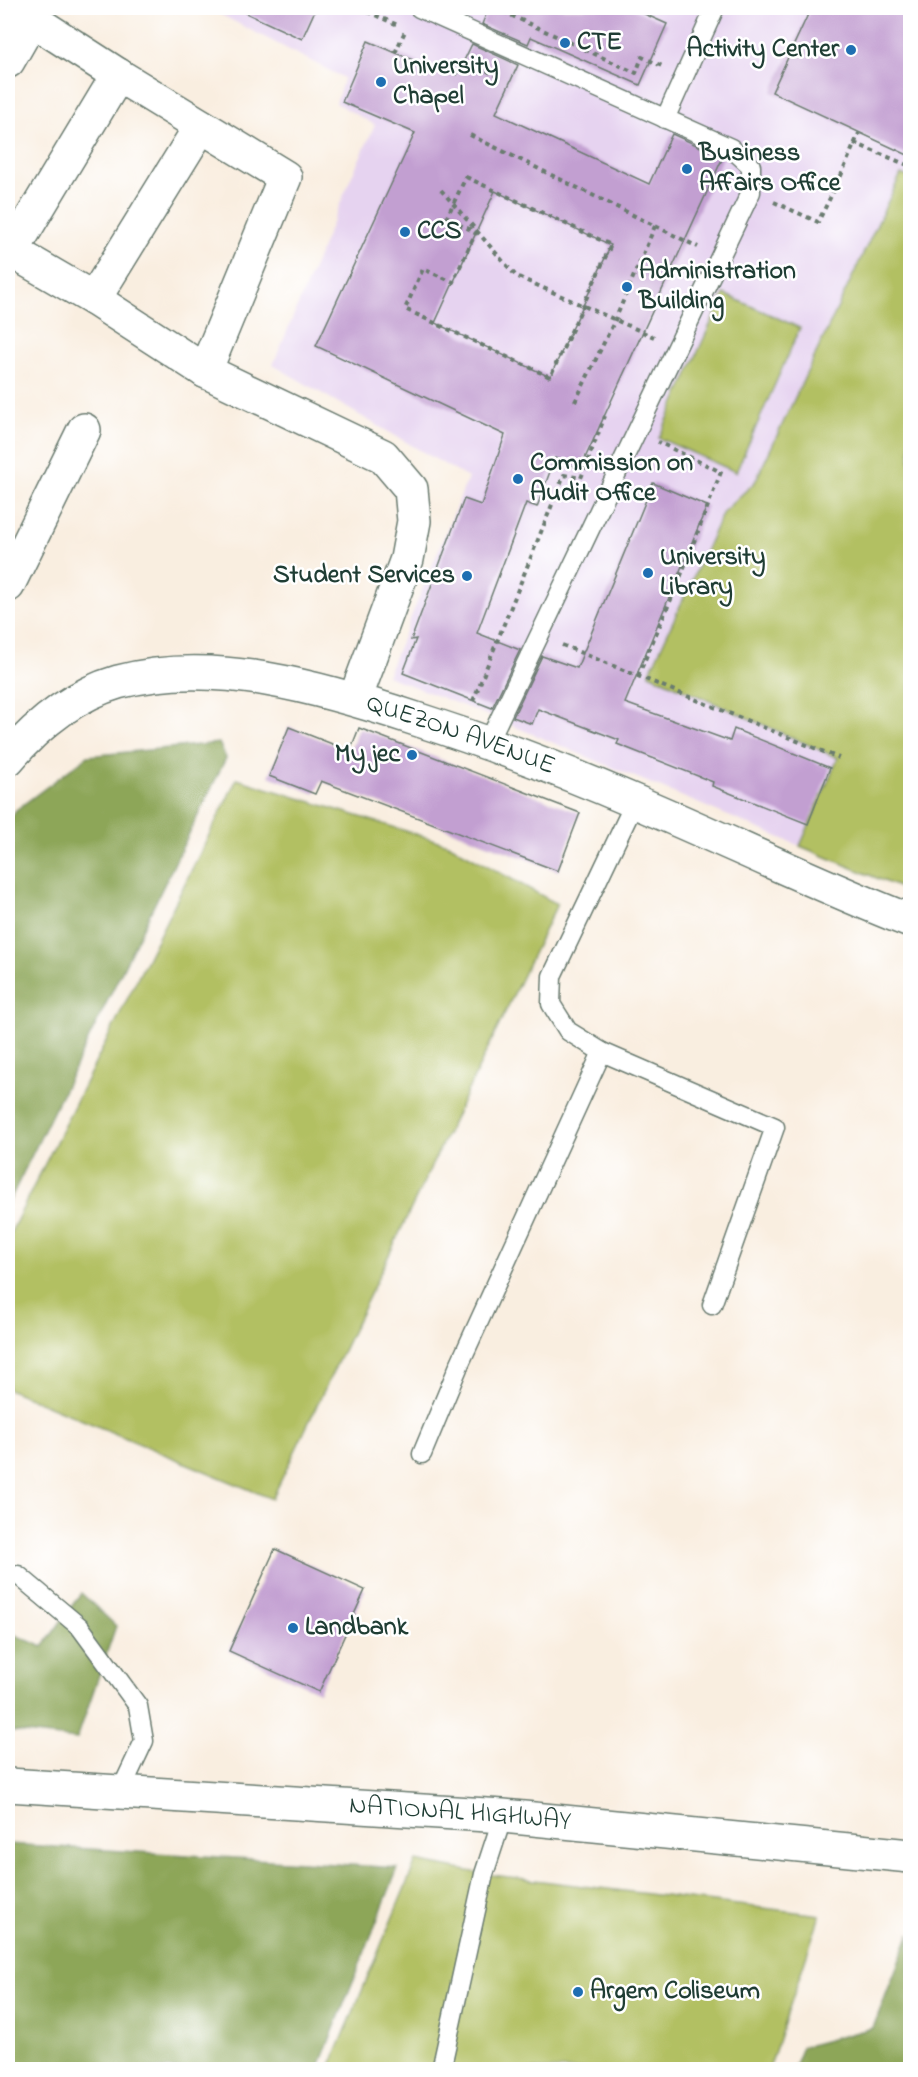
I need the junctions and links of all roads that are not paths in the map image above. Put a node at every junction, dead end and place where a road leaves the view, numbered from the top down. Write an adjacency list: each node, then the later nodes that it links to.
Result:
1 (419, 8): 6 (lane)
2 (716, 8): 6 (lane)
3 (23, 13): 4 (main road); 5 (main road)
4 (8, 61)
5 (118, 75): 7 (main road); 8 (main road)
6 (665, 119): 14 (lane)
7 (201, 126): 9 (main road); 10 (main road)
8 (10, 250): 9 (main road)
9 (94, 299): 10 (main road)
10 (205, 371): 13 (main road)
11 (84, 430): 12 (main road)
12 (8, 585)
13 (355, 699): 14 (main road, QUEZON AVENUE); 15 (main road, QUEZON AVENUE)
14 (488, 743): 16 (main road, QUEZON AVENUE)
15 (8, 759)
16 (635, 802): 17 (main road, QUEZON AVENUE); 18 (lane)
17 (910, 921)
18 (602, 1052): 19 (lane); 20 (lane)
19 (712, 1305)
20 (422, 1454)
21 (18, 1575): 23 (lane)
22 (8, 1785): 23 (main road, NATIONAL HIGHWAY)
23 (120, 1792): 24 (main road, NATIONAL HIGHWAY)
24 (503, 1816): 25 (main road, NATIONAL HIGHWAY); 26 (lane)
25 (910, 1856)
26 (441, 2070)

